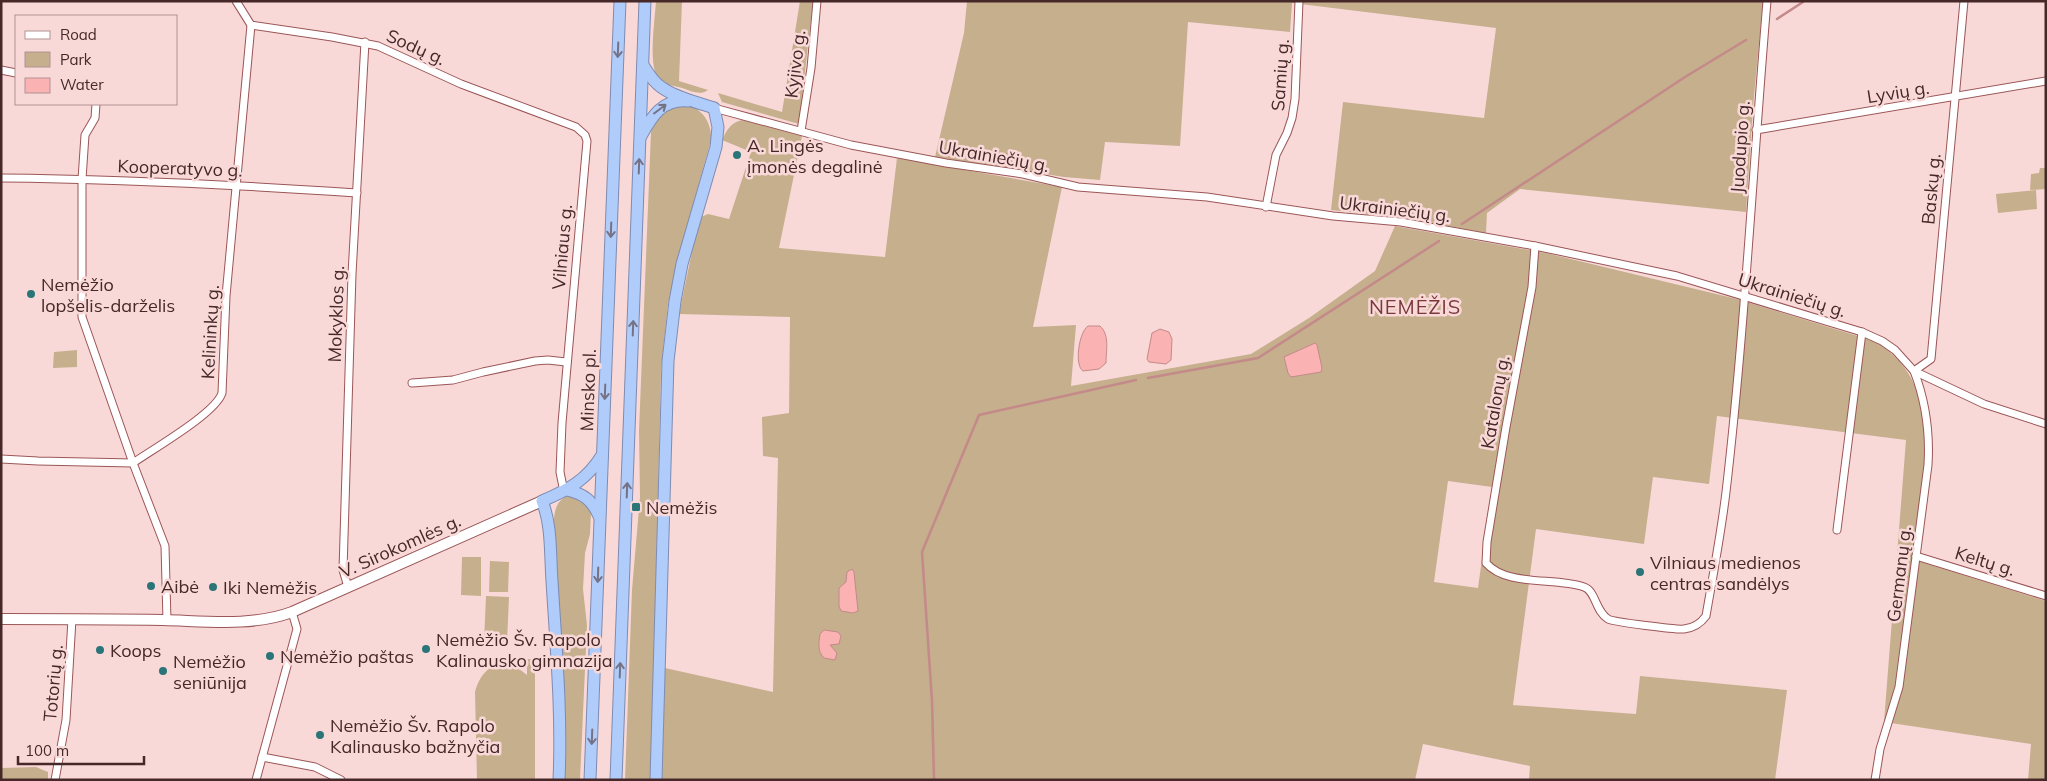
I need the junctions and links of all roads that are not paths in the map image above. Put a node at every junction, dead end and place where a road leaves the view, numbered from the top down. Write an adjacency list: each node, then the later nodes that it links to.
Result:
1 (236, 1): 8 (street)
2 (620, 1): 34 (highway, Minsko pl., one-way to 34)
3 (645, 1): 10 (highway)
4 (817, 1): 19 (street, Kyjivo g.)
5 (1299, 1): 26 (street, Samių g.)
6 (1767, 1): 18 (street, Juodupio g.)
7 (1964, 1): 14 (street, Baskų g.)
8 (251, 26): 9 (street, Sodų g.); 24 (street, Kelininkų g.)
9 (366, 42): 20 (street, Sodų g.); 25 (street, Mokyklos g.)
10 (643, 65): 15 (highway); 21 (highway)
11 (1, 70): 12 (street)
12 (15, 73)
13 (2046, 81): 14 (street, Lyvių g.)
14 (1954, 98): 18 (street, Lyvių g.); 31 (street, Baskų g.)
15 (692, 101): 17 (highway); 21 (highway, one-way to 15)
16 (96, 105): 23 (street)
17 (714, 108): 19 (street, Ukrainiečių g.); 56 (highway)
18 (1756, 130): 28 (street, Juodupio g.)
19 (801, 131): 26 (street, Ukrainiečių g.)
20 (586, 135): 30 (street, Vilniaus g.)
21 (640, 136): 55 (highway, one-way to 21)
22 (1, 178): 23 (street, Kooperatyvo g.)
23 (82, 179): 24 (street, Kooperatyvo g.); 36 (street)
24 (235, 185): 25 (street, Kooperatyvo g.); 36 (street, Kelininkų g.)
25 (357, 193): 43 (street, Mokyklos g.)
26 (1266, 207): 27 (street, Ukrainiečių g.)
27 (1535, 246): 28 (street, Ukrainiečių g.); 42 (street, Katalonų g.)
28 (1744, 296): 29 (street, Ukrainiečių g.); 42 (street, Juodupio g.)
29 (1862, 332): 31 (street, Ukrainiečių g.); 40 (street)
30 (566, 362): 32 (street); 37 (street, Vilniaus g.)
31 (1914, 371): 33 (street, Ukrainiečių g.); 41 (street, Germanų g.)
32 (412, 383)
33 (2046, 424)
34 (603, 454): 37 (highway); 39 (highway, Minsko pl.)
35 (1, 459): 36 (street)
36 (134, 463): 48 (street)
37 (566, 491): 38 (highway); 39 (highway)
38 (542, 501): 43 (main road, V. Sirokomlės g.); 53 (highway)
39 (600, 518): 54 (highway, Minsko pl., one-way to 54)
40 (1837, 530)
41 (1916, 556): 44 (street, Keltų g.); 57 (street, Germanų g.)
42 (1486, 563)
43 (348, 587): 45 (main road, V. Sirokomlės g.)
44 (2046, 596)
45 (292, 612): 48 (main road, V. Sirokomlės g.); 49 (street)
46 (1, 619): 47 (main road, V. Sirokomlės g.)
47 (72, 619): 48 (main road, V. Sirokomlės g.); 50 (street, Totorių g.)
48 (167, 620)
49 (262, 757): 51 (street); 52 (street)
50 (55, 780)
51 (256, 780)
52 (341, 780)
53 (558, 780)
54 (590, 780)
55 (616, 780)
56 (656, 780)
57 (1875, 780)

